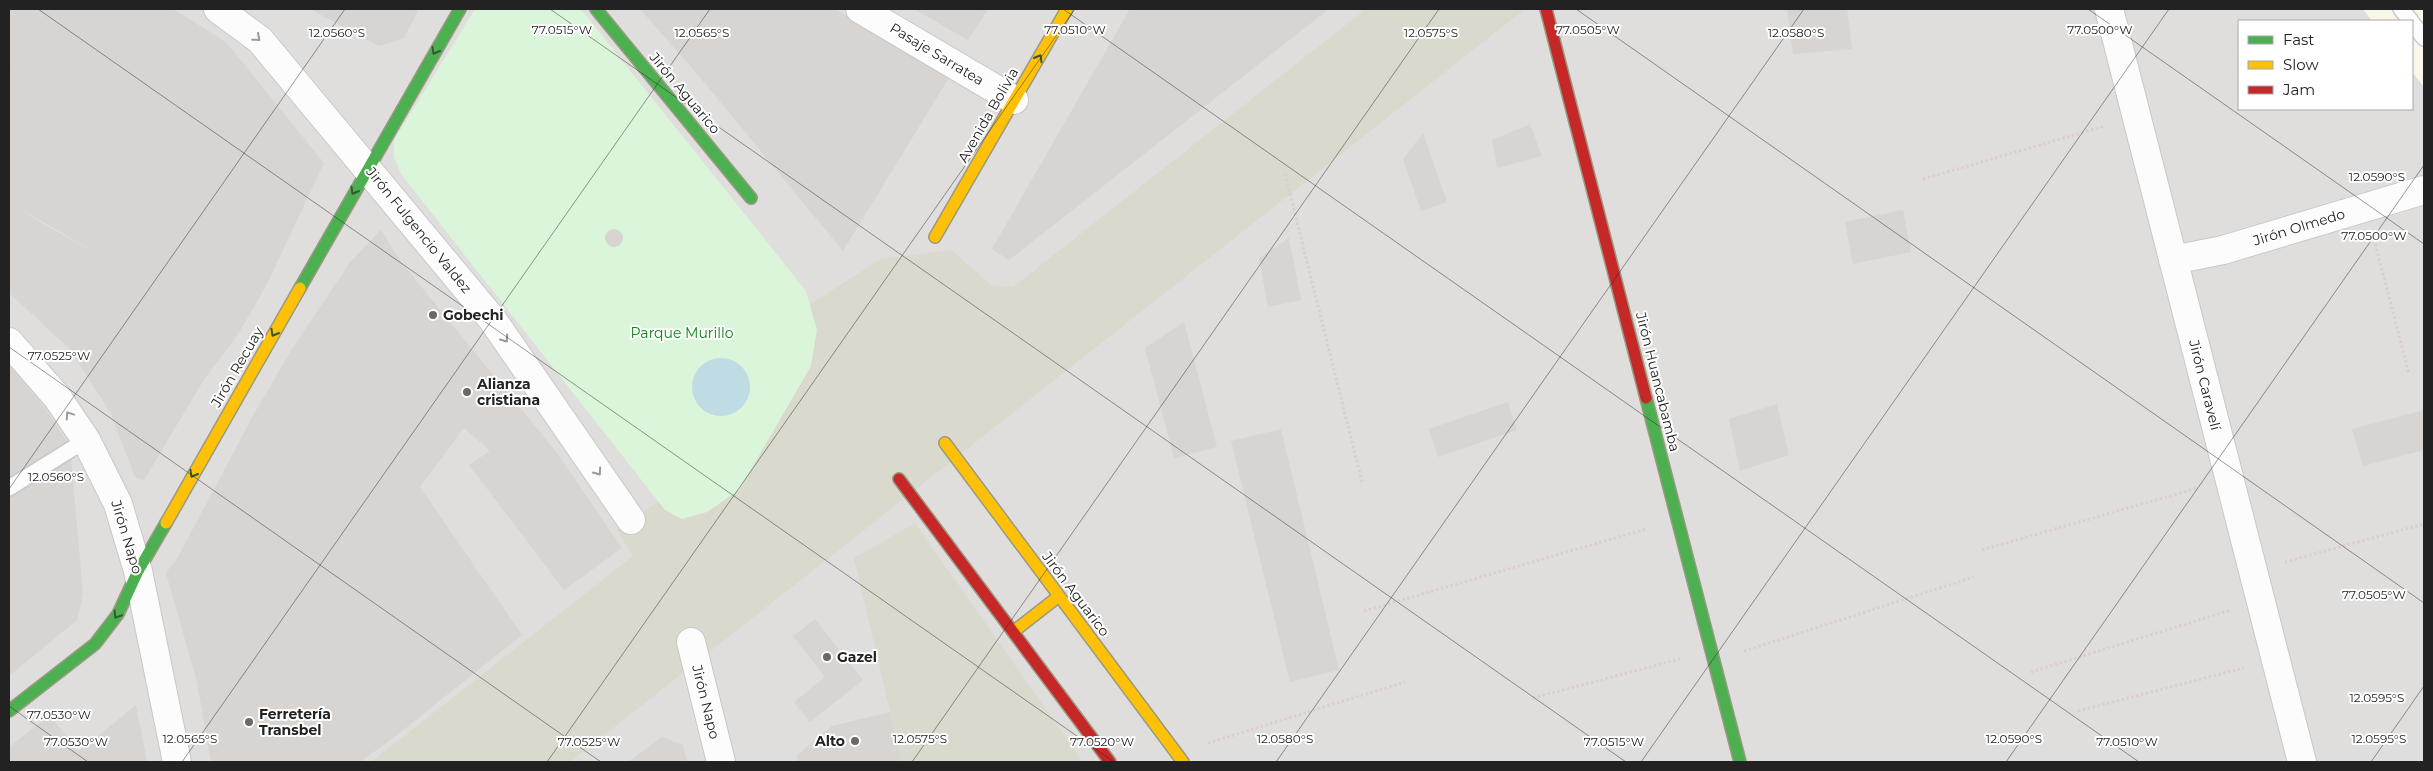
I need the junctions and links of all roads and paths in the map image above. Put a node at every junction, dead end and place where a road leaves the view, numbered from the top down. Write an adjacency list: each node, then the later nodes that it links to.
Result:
1 (218, 9): 14 (street, Jirón Fulgencio Valdez, one-way to 14)
2 (460, 9): 14 (street, Jirón Recuay, one-way to 14)
3 (596, 9): 18 (street, Jirón Aguarico)
4 (860, 9): 12 (street, Pasaje Sarratea)
5 (1067, 9): 12 (street, Avenida Bolivia, one-way to 5)
6 (1546, 9): 31 (street, Jirón Huancabamba)
7 (2109, 9): 13 (street, Jirón Caravelí)
8 (2401, 9): 9 (lane)
9 (2409, 20)
10 (2413, 24): 11 (lane)
11 (2424, 38)
12 (1014, 100): 20 (street, Avenida Bolivia)
13 (2136, 117): 16 (path); 21 (street, Jirón Caravelí)
14 (367, 168): 30 (street, Jirón Fulgencio Valdez, one-way to 30); 34 (street, Jirón Recuay, one-way to 34)
15 (1285, 174): 28 (path)
16 (1923, 179)
17 (2424, 190): 19 (street, Jirón Olmedo)
18 (751, 198)
19 (2366, 207): 21 (street, Jirón Olmedo); 23 (path)
20 (935, 237)
21 (2173, 260): 27 (street, Jirón Caravelí)
22 (9, 342): 24 (street, Jirón Napo, one-way to 22)
23 (2409, 374)
24 (86, 440): 29 (lane); 34 (street, Jirón Napo)
25 (945, 444): 37 (street, Jirón Aguarico)
26 (900, 479): 40 (street)
27 (2229, 479): 33 (path); 35 (street, Jirón Caravelí)
28 (1362, 482)
29 (9, 488)
30 (631, 520)
31 (1678, 520): 39 (path); 42 (street, Jirón Huancabamba)
32 (2424, 524): 35 (path)
33 (1982, 550)
34 (138, 571): 47 (street, Jirón Recuay, one-way to 47); 50 (street, Jirón Napo)
35 (2253, 571): 38 (street, Jirón Caravelí)
36 (1974, 577): 42 (path)
37 (1059, 596): 40 (street); 49 (street, Jirón Aguarico)
38 (2261, 601): 43 (street, Jirón Caravelí); 44 (path)
39 (1364, 611)
40 (1013, 632): 52 (street)
41 (691, 642): 51 (street, Jirón Napo)
42 (1713, 656): 46 (path); 54 (street, Jirón Huancabamba)
43 (2276, 660): 48 (path); 55 (street, Jirón Caravelí)
44 (2031, 672)
45 (1406, 682): 49 (path)
46 (1533, 698)
47 (9, 711)
48 (2078, 711)
49 (1176, 752): 53 (street, Jirón Aguarico)
50 (177, 762)
51 (721, 762)
52 (1110, 762)
53 (1183, 762)
54 (1740, 762)
55 (2302, 762)

